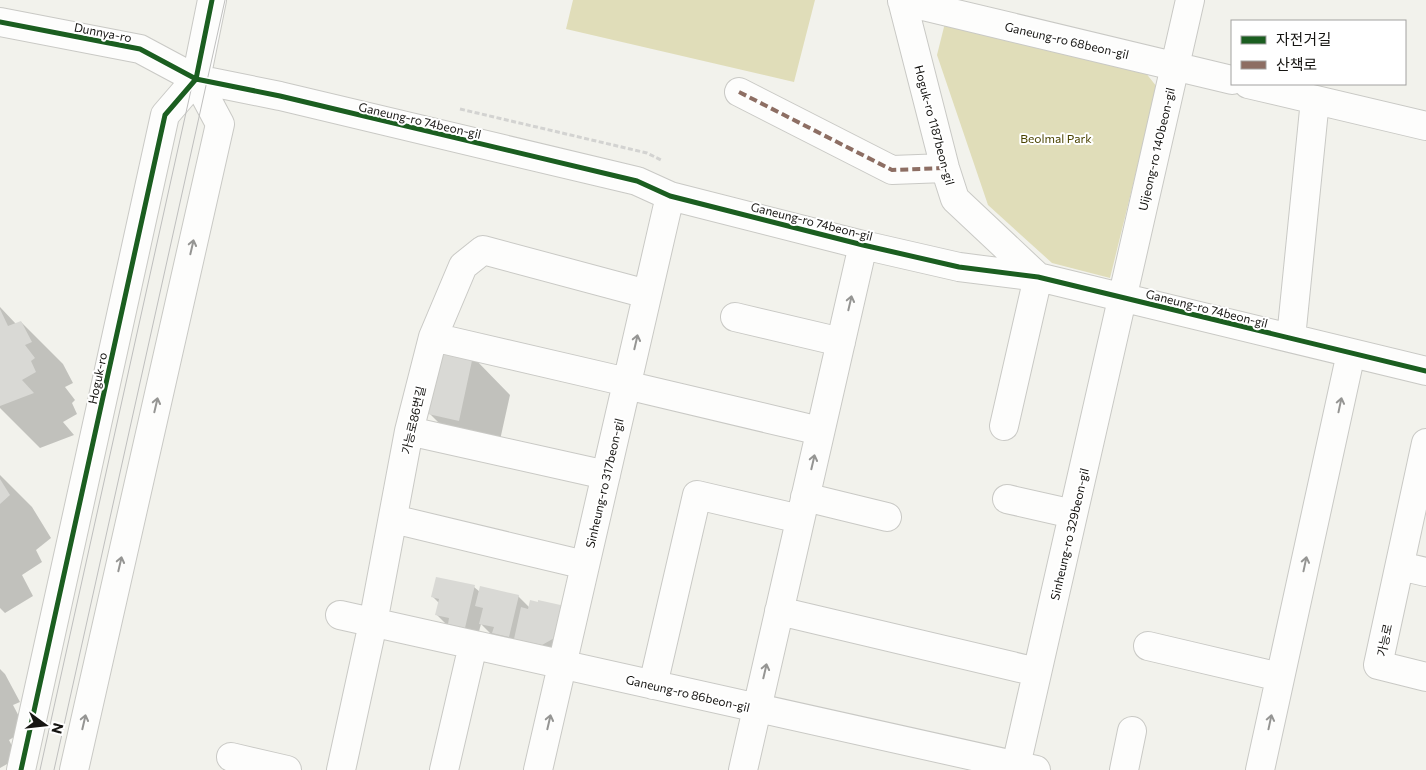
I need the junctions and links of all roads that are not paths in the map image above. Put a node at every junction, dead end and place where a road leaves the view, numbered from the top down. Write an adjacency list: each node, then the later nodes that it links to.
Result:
1 (212, 0): 6 (street, Hoguk-ro)
2 (902, 0): 5 (street, Ganeung-ro 68beon-gil); 12 (street, Hoguk-ro 1187beon-gil)
3 (1190, 0): 5 (street, Uijeong-ro 140beon-gil)
4 (0, 22): 6 (street, Dunnya-ro)
5 (1175, 66): 7 (street, Ganeung-ro 68beon-gil); 17 (street, Uijeong-ro 140beon-gil)
6 (196, 79): 13 (street, Ganeung-ro 74beon-gil); 53 (street, Hoguk-ro); 54 (street, one-way to 6)
7 (1231, 80)
8 (1252, 85): 10 (street)
9 (739, 92): 12 (street)
10 (1315, 100): 11 (street); 20 (street)
11 (1426, 126)
12 (945, 168): 15 (street, Hoguk-ro 1187beon-gil)
13 (670, 196): 14 (street, Ganeung-ro 74beon-gil); 16 (street, Sinheung-ro 317beon-gil)
14 (863, 245): 15 (street, Ganeung-ro 74beon-gil); 21 (street, one-way to 14)
15 (1038, 277): 17 (street, Ganeung-ro 74beon-gil); 25 (street)
16 (647, 294): 19 (street, 가능로86번길); 24 (street, Sinheung-ro 317beon-gil, one-way to 16)
17 (1123, 297): 20 (street, Ganeung-ro 74beon-gil); 33 (street, Sinheung-ro 329beon-gil)
18 (734, 317): 21 (street)
19 (433, 337): 24 (street); 26 (street, 가능로86번길)
20 (1291, 338): 22 (street, Ganeung-ro 74beon-gil)
21 (841, 342): 27 (street)
22 (1352, 353): 23 (street, Ganeung-ro 74beon-gil); 46 (street, one-way to 22)
23 (1426, 371)
24 (627, 384): 27 (street); 29 (street, Sinheung-ro 317beon-gil)
25 (1004, 426)
26 (410, 430): 29 (street); 35 (street, 가능로86번길)
27 (820, 431): 32 (street, one-way to 27)
28 (1426, 443): 31 (street, 가능로)
29 (606, 475): 36 (street, Sinheung-ro 317beon-gil)
30 (1007, 499): 33 (street)
31 (1419, 507): 37 (street, 가능로)
32 (803, 508): 34 (street); 39 (street); 48 (street)
33 (1073, 514): 45 (street, Sinheung-ro 329beon-gil)
34 (887, 517)
35 (393, 520): 36 (street); 41 (street, 가능로86번길)
36 (585, 565): 44 (street, Sinheung-ro 317beon-gil)
37 (1400, 566): 38 (street); 47 (street, 가능로)
38 (1426, 572)
39 (779, 611): 45 (street); 49 (street, one-way to 39)
40 (340, 615): 41 (street, Ganeung-ro 86beon-gil)
41 (374, 623): 42 (street, Ganeung-ro 86beon-gil); 56 (street, 가능로86번길)
42 (473, 645): 44 (street, Ganeung-ro 86beon-gil); 57 (street)
43 (1148, 646): 46 (street)
44 (562, 665): 48 (street, Ganeung-ro 86beon-gil); 58 (street, Sinheung-ro 317beon-gil, one-way to 44)
45 (1037, 672): 52 (street, Sinheung-ro 329beon-gil)
46 (1280, 676): 61 (street, one-way to 46)
47 (1426, 677)
48 (653, 685): 49 (street, Ganeung-ro 86beon-gil)
49 (757, 708): 52 (street, Ganeung-ro 86beon-gil); 59 (street)
50 (1132, 731): 60 (street)
51 (231, 757): 55 (street)
52 (1022, 768)
53 (21, 770)
54 (74, 770)
55 (287, 770)
56 (341, 770)
57 (444, 770)
58 (538, 770)
59 (743, 770)
60 (1124, 770)
61 (1260, 770)

